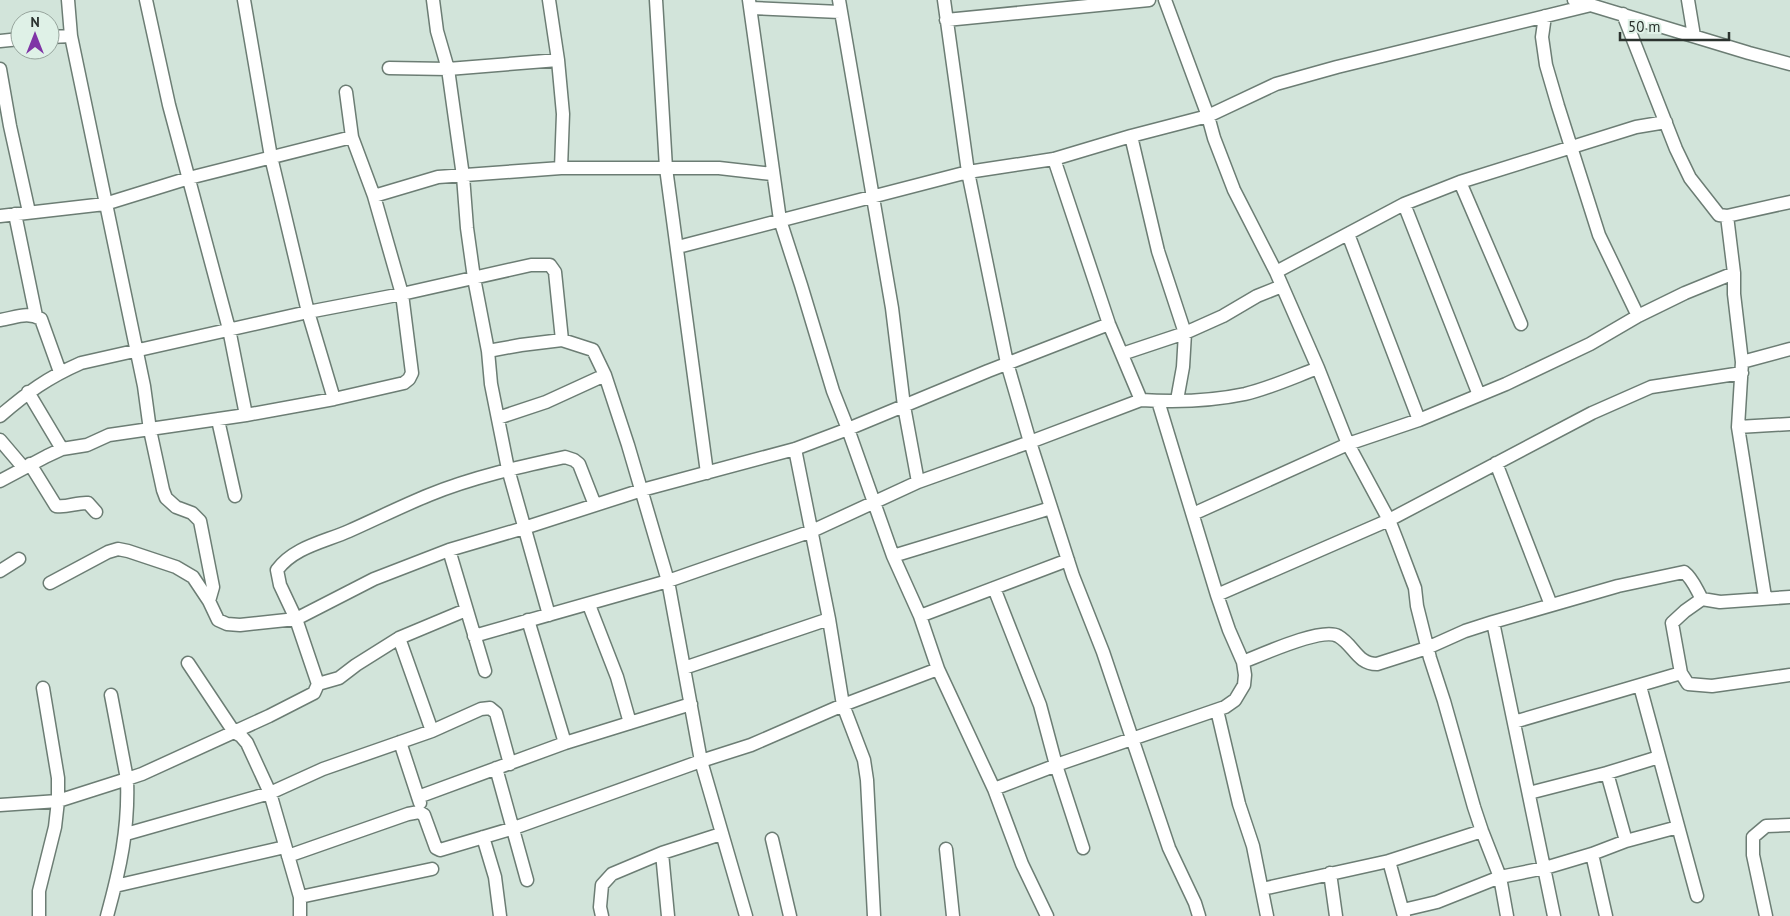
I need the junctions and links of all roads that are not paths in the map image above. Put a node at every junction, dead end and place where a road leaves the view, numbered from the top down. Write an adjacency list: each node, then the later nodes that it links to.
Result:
1 (68, 0): 18 (street)
2 (146, 0): 39 (street)
3 (244, 0): 32 (street)
4 (434, 0): 24 (street)
5 (549, 0): 21 (street)
6 (656, 0): 35 (street)
7 (944, 0): 17 (street)
8 (1149, 0): 17 (street)
9 (1165, 0): 27 (street)
10 (1574, 0): 13 (street)
11 (1688, 0): 19 (street)
12 (750, 4): 14 (street); 37 (street)
13 (1591, 5): 15 (street); 16 (street)
14 (840, 6): 42 (street)
15 (1623, 14): 19 (street); 28 (street)
16 (1546, 16): 27 (street); 31 (street)
17 (946, 20): 36 (street)
18 (72, 36): 20 (street); 44 (street)
19 (1694, 36): 22 (street)
20 (60, 37)
21 (558, 60): 24 (street); 34 (street)
22 (1790, 64)
23 (389, 68): 24 (street)
24 (448, 69): 38 (street)
25 (0, 70): 46 (street)
26 (346, 92): 30 (street)
27 (1208, 116): 29 (street); 53 (street)
28 (1666, 122): 31 (street); 49 (street)
29 (1132, 136): 33 (street); 65 (street)
30 (352, 137): 32 (street); 41 (street)
31 (1572, 147): 40 (street); 60 (street)
32 (271, 157): 39 (street); 58 (street)
33 (1054, 159): 36 (street); 62 (street)
34 (561, 168): 35 (street); 38 (street)
35 (666, 168): 37 (street); 52 (street)
36 (968, 172): 42 (street); 71 (street)
37 (772, 174): 50 (street)
38 (463, 176): 41 (street); 55 (street)
39 (189, 178): 44 (street); 64 (street)
40 (1460, 182): 45 (street); 63 (street)
41 (374, 196): 57 (street)
42 (872, 198): 50 (street); 82 (street)
43 (1790, 202): 49 (street)
44 (106, 204): 46 (street); 67 (street)
45 (1404, 204): 51 (street); 77 (street)
46 (28, 212): 47 (street)
47 (15, 214): 48 (street); 59 (street)
48 (0, 216)
49 (1726, 216): 54 (street)
50 (780, 220): 52 (street); 90 (street)
51 (1348, 234): 53 (street); 87 (street)
52 (678, 247): 100 (street)
53 (1276, 272): 56 (street)
54 (1734, 273): 60 (street); 72 (street)
55 (474, 278): 57 (street); 66 (street); 69 (street)
56 (1282, 286): 65 (street); 73 (street)
57 (402, 294): 58 (street); 78 (street)
58 (308, 312): 64 (street); 78 (street)
59 (36, 316): 61 (street); 74 (street)
60 (1638, 316): 77 (street)
61 (0, 320)
62 (1109, 324): 70 (street); 71 (street)
63 (1521, 324)
64 (229, 329): 67 (street); 83 (street)
65 (1185, 333): 70 (street); 80 (street)
66 (562, 340): 69 (street); 75 (street)
67 (137, 350): 74 (street); 91 (street)
68 (1790, 350): 72 (street)
69 (488, 352): 85 (street)
70 (1122, 354): 79 (street)
71 (1007, 363): 82 (street); 93 (street)
72 (1742, 367): 89 (street); 97 (street)
73 (1318, 368): 80 (street); 94 (street)
74 (60, 372): 76 (street)
75 (605, 375): 85 (street); 103 (street)
76 (28, 392): 84 (street); 95 (street)
77 (1479, 395): 87 (street)
78 (334, 399): 83 (street)
79 (1141, 400): 81 (street); 93 (street)
80 (1177, 400): 81 (street)
81 (1158, 401): 109 (street)
82 (904, 406): 90 (street); 102 (street)
83 (246, 415): 86 (street)
84 (0, 416)
85 (498, 418): 99 (street)
86 (218, 420): 91 (street); 104 (street)
87 (1419, 420): 94 (street)
88 (1790, 424): 89 (street)
89 (1738, 427): 123 (street)
90 (848, 429): 96 (street); 105 (street)
91 (150, 430): 95 (street); 125 (street)
92 (0, 440): 98 (street)
93 (1030, 442): 102 (street); 107 (street)
94 (1348, 444): 109 (street); 110 (street)
95 (62, 449): 98 (street)
96 (795, 449): 100 (street); 112 (street)
97 (1496, 463): 110 (street); 127 (street)
98 (26, 466): 101 (street); 108 (street)
99 (508, 469): 106 (street); 111 (street); 131 (street)
100 (707, 473): 103 (street)
101 (0, 481)
102 (918, 482): 105 (street)
103 (642, 490): 106 (street); 118 (street)
104 (235, 496)
105 (874, 502): 112 (street); 114 (street)
106 (596, 505): 111 (street)
107 (1051, 508): 114 (street); 116 (street)
108 (96, 512)
109 (1193, 514): 121 (street)
110 (1389, 520): 121 (street); 137 (street)
111 (524, 528): 113 (street); 129 (street)
112 (812, 530): 118 (street); 132 (street)
113 (449, 550): 128 (street); 131 (street)
114 (893, 556): 130 (street)
115 (19, 559): 117 (street)
116 (1068, 560): 120 (street); 156 (street)
117 (0, 571)
118 (668, 581): 126 (street); 140 (street)
119 (50, 583): 125 (street)
120 (994, 588): 130 (street); 162 (street)
121 (1217, 595): 138 (street)
122 (1790, 597): 123 (street)
123 (1765, 598): 124 (street)
124 (1702, 599): 127 (street); 143 (street)
125 (209, 601): 131 (street)
126 (589, 605): 129 (street); 153 (street)
127 (1551, 605): 134 (street)
128 (466, 610): 135 (street); 136 (street)
129 (548, 615): 133 (street)
130 (920, 616): 141 (street)
131 (296, 618): 145 (street)
132 (829, 619): 140 (street); 150 (street)
133 (528, 620): 135 (street); 158 (street)
134 (1493, 622): 137 (street); 152 (street)
135 (474, 636): 142 (street)
136 (399, 638): 145 (street); 154 (street)
137 (1428, 648): 138 (street); 176 (street)
138 (1243, 662): 151 (street)
139 (188, 663): 155 (street)
140 (684, 668): 149 (street)
141 (938, 669): 150 (street); 166 (street)
142 (485, 671)
143 (1681, 674): 144 (street); 146 (street)
144 (1790, 675)
145 (318, 684): 155 (street)
146 (1640, 686): 152 (street); 159 (street)
147 (43, 688): 170 (street)
148 (111, 695): 165 (street)
149 (691, 704): 153 (street); 160 (street)
150 (843, 705): 160 (street); 206 (street)
151 (1217, 710): 156 (street); 194 (street)
152 (1514, 722): 168 (street)
153 (630, 723): 158 (street)
154 (432, 730): 157 (street); 161 (street)
155 (234, 732): 165 (street); 167 (street)
156 (1132, 739): 162 (street); 209 (street)
157 (400, 742): 167 (street); 169 (street)
158 (564, 743): 161 (street)
159 (1659, 757): 164 (street); 174 (street)
160 (701, 761): 175 (street); 178 (street)
161 (510, 764): 163 (street)
162 (1056, 765): 166 (street); 182 (street)
163 (496, 768): 169 (street); 175 (street)
164 (1607, 773): 168 (street); 181 (street)
165 (127, 779): 170 (street); 177 (street)
166 (994, 789): 208 (street)
167 (270, 793): 177 (street); 184 (street)
168 (1529, 793): 188 (street)
169 (418, 797): 172 (street)
170 (58, 802): 171 (street); 198 (street)
171 (0, 805)
172 (424, 815): 179 (street); 184 (street)
173 (1790, 825): 215 (street)
174 (1678, 827): 181 (street); 195 (street)
175 (514, 828): 179 (street); 192 (street)
176 (1482, 831): 187 (street); 191 (street)
177 (126, 834): 193 (street)
178 (721, 834): 185 (street); 204 (street)
179 (483, 838): 201 (street)
180 (772, 839): 205 (street)
181 (1626, 840): 186 (street)
182 (1083, 848)
183 (946, 849): 207 (street)
184 (287, 852): 193 (street); 196 (street)
185 (662, 853): 202 (street); 203 (street)
186 (1592, 854): 188 (street); 214 (street)
187 (1388, 861): 190 (street); 197 (street)
188 (1544, 868): 191 (street); 213 (street)
189 (432, 869): 196 (street)
190 (1330, 873): 194 (street); 211 (street)
191 (1500, 877): 197 (street); 212 (street)
192 (527, 880)
193 (115, 886): 199 (street)
194 (1262, 889): 210 (street)
195 (1696, 896)
196 (300, 897): 200 (street)
197 (1403, 913)
198 (39, 916)
199 (107, 916)
200 (300, 916)
201 (500, 916)
202 (602, 916)
203 (668, 916)
204 (746, 916)
205 (790, 916)
206 (874, 916)
207 (953, 916)
208 (1047, 916)
209 (1199, 916)
210 (1267, 916)
211 (1336, 916)
212 (1507, 916)
213 (1554, 916)
214 (1606, 916)
215 (1766, 916)

